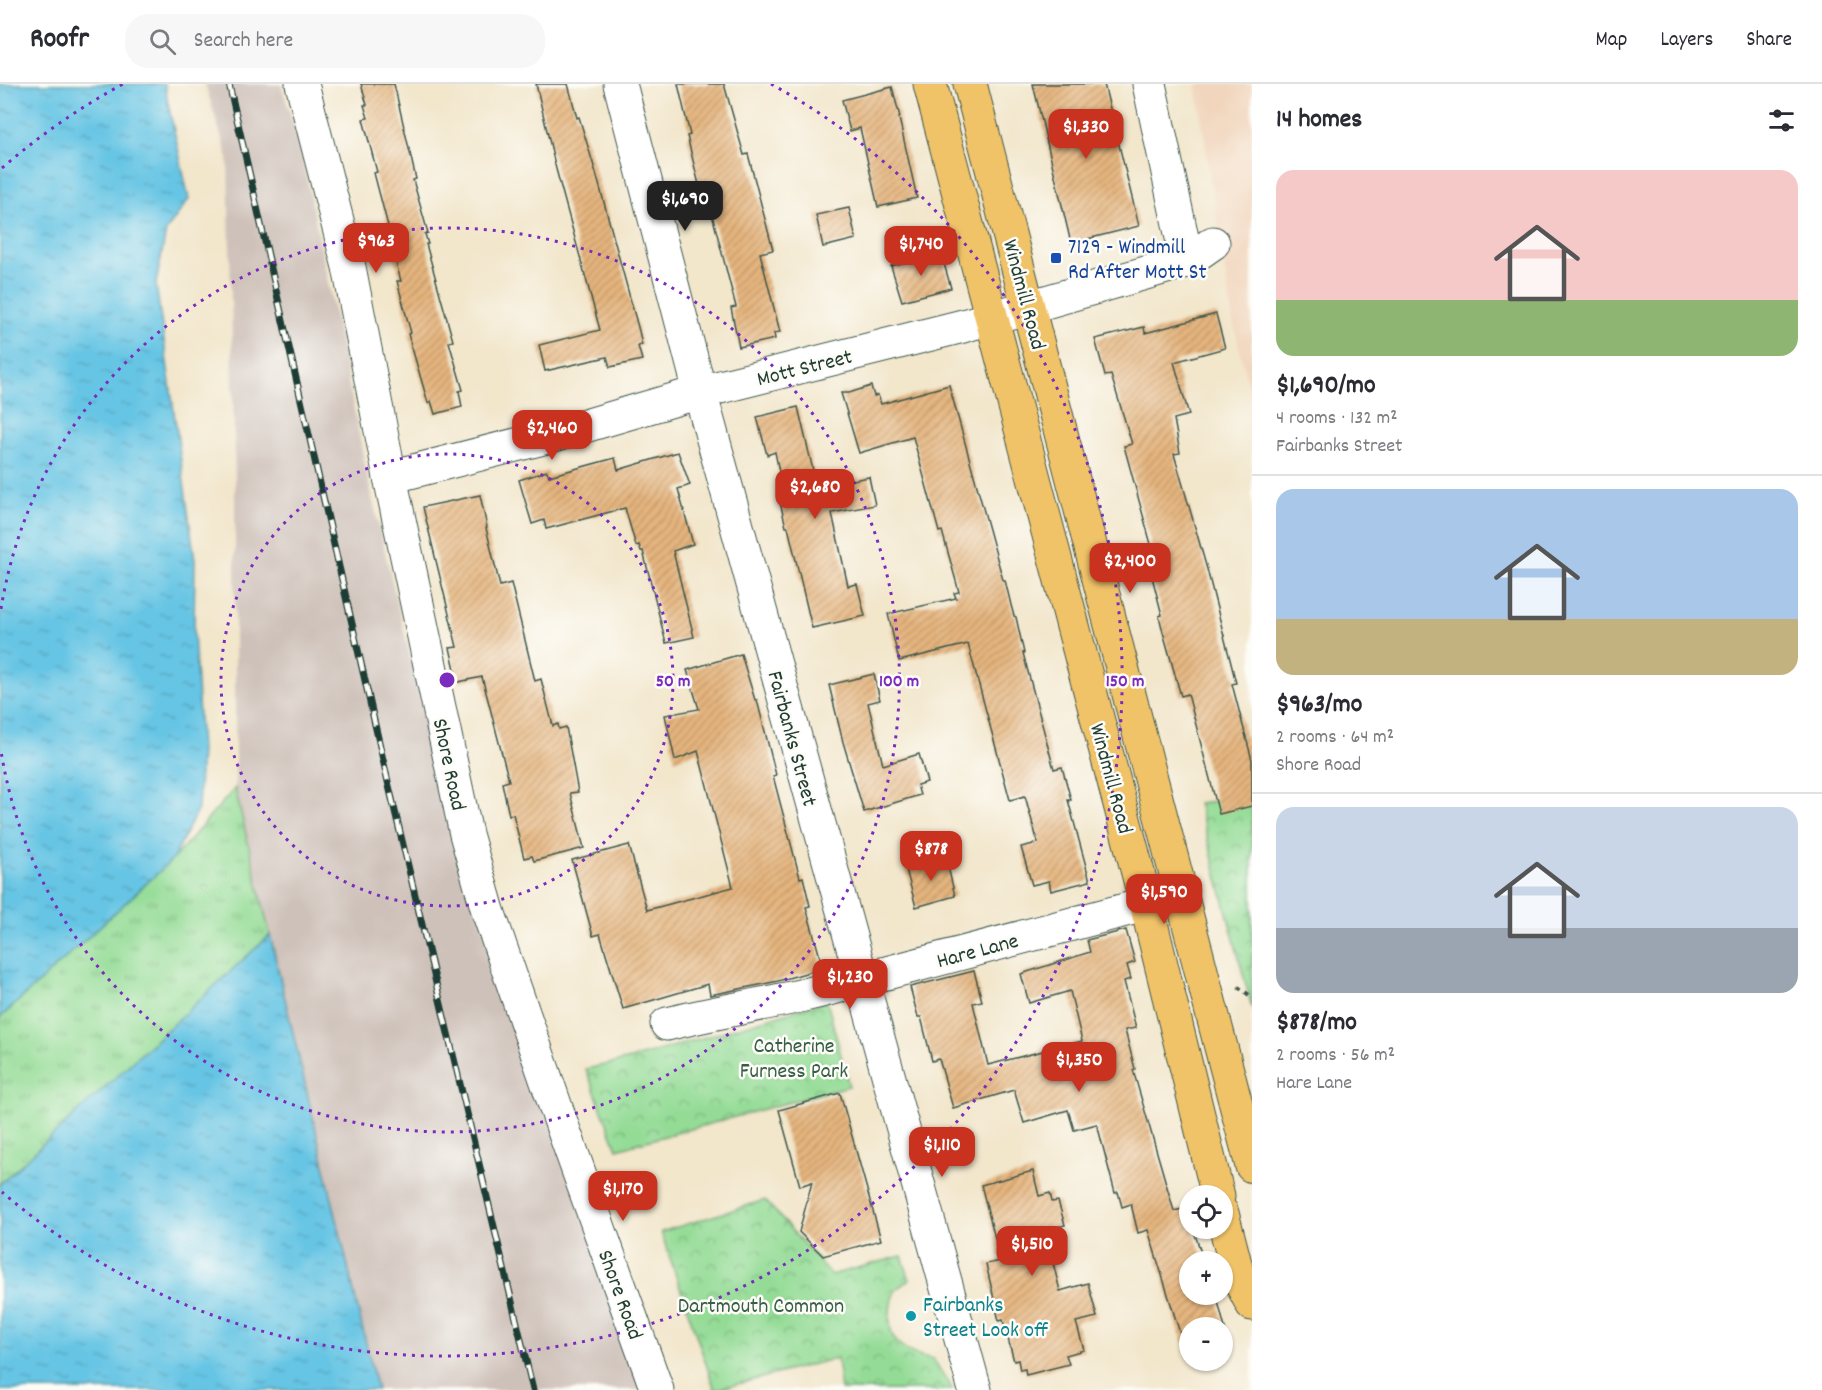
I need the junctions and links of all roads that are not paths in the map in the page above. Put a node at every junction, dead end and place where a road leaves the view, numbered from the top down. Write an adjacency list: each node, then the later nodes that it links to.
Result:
1 (302, 84): 11 (street, Shore Road)
2 (620, 84): 10 (street, Fairbanks Street)
3 (930, 84): 9 (main road, Windmill Road)
4 (970, 84): 8 (main road, Windmill Road)
5 (1149, 84): 7 (street)
6 (1213, 243): 7 (street, Mott Street)
7 (1187, 261): 8 (street, Mott Street)
8 (1029, 307): 9 (street, Mott Street); 12 (main road, Windmill Road)
9 (991, 318): 10 (street, Mott Street); 13 (main road, Windmill Road)
10 (700, 392): 11 (street, Mott Street); 14 (street, Fairbanks Street)
11 (390, 477): 20 (street, Shore Road)
12 (1182, 895): 13 (street, Hare Lane); 16 (main road, Windmill Road)
13 (1146, 903): 14 (street, Hare Lane); 17 (main road, Windmill Road)
14 (861, 980): 15 (street, Hare Lane); 21 (street, Fairbanks Street)
15 (667, 1024)
16 (1252, 1166)
17 (1215, 1185)
18 (1229, 1239): 19 (main road)
19 (1252, 1304)
20 (657, 1390)
21 (975, 1390)

